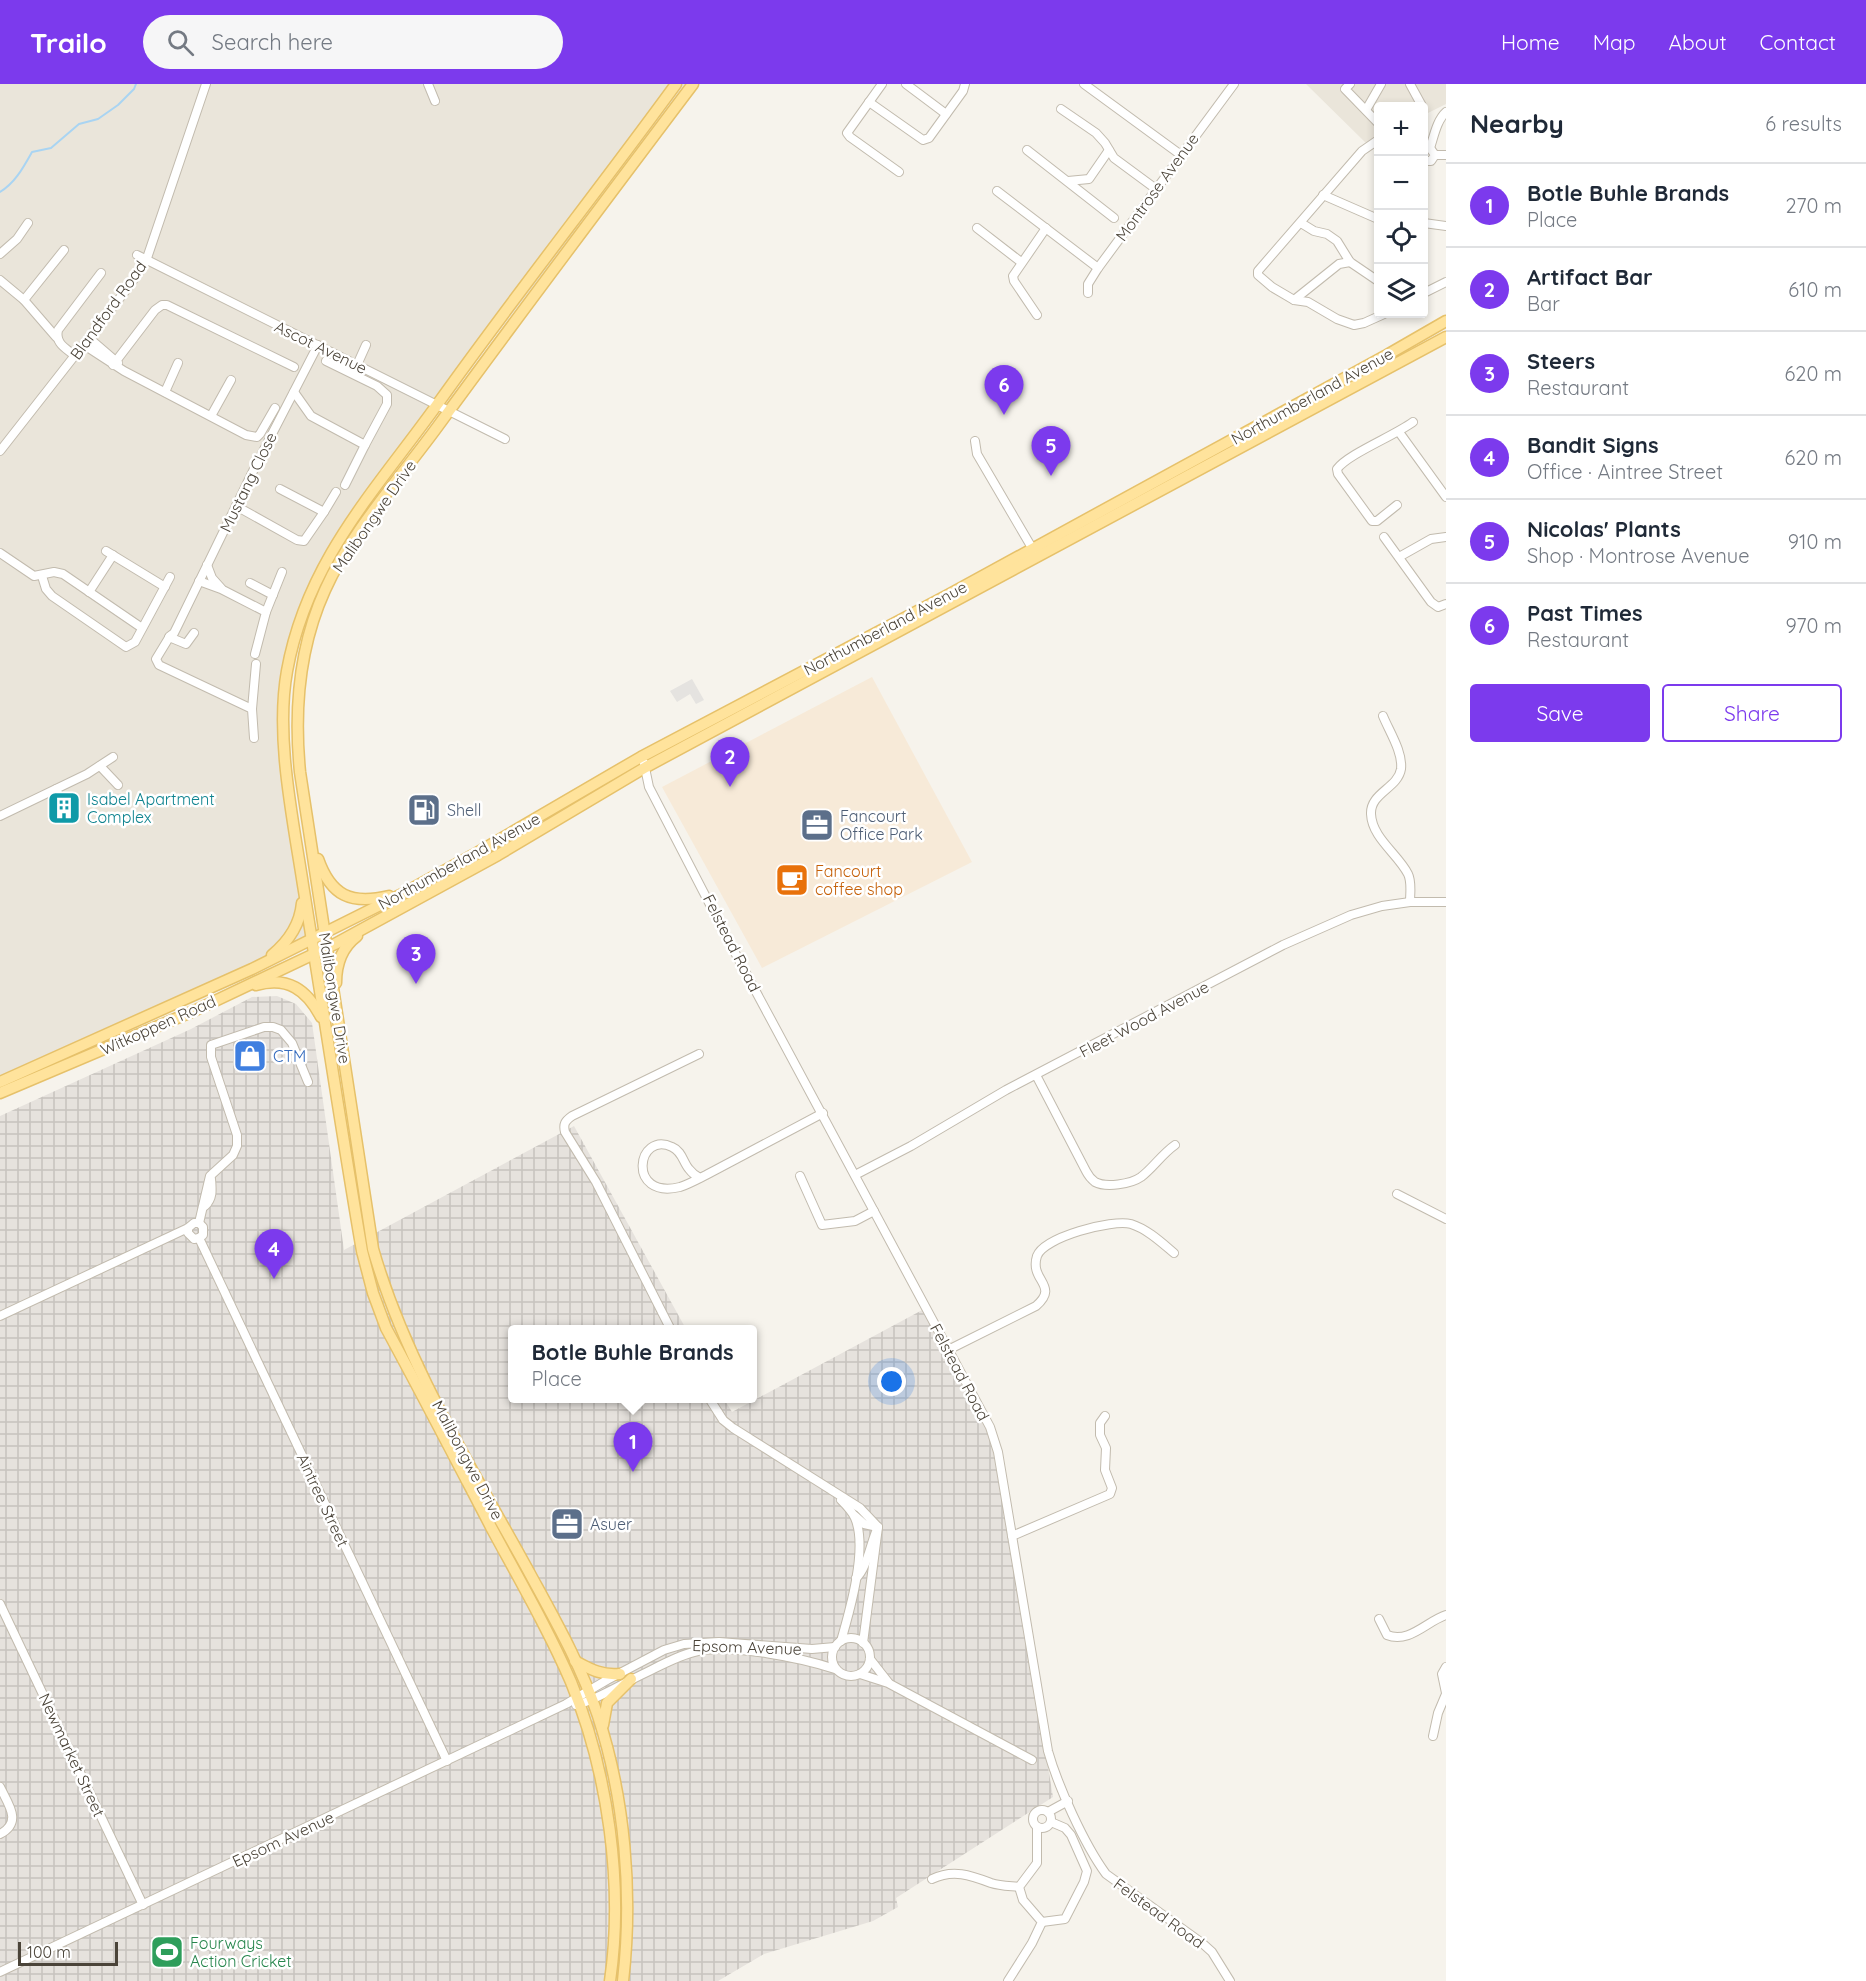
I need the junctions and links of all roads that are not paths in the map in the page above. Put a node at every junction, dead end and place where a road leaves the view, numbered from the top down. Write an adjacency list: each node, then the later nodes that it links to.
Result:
1 (206, 84): 44 (street, Blandford Road)
2 (428, 84): 13 (street)
3 (676, 84): 73 (main road, Malibongwe Drive)
4 (693, 84): 75 (main road, Malibongwe Drive)
5 (882, 84): 14 (street)
6 (906, 84): 19 (street)
7 (965, 84): 19 (street)
8 (1084, 84): 27 (street)
9 (1234, 84): 27 (street, Montrose Avenue)
10 (1350, 84): 17 (street)
11 (1381, 84): 17 (street)
12 (1410, 84): 15 (street)
13 (435, 101)
14 (869, 102): 19 (street); 28 (street)
15 (1420, 102)
16 (1061, 109): 24 (street)
17 (1366, 110): 20 (street)
18 (1446, 111): 21 (street)
19 (946, 114)
20 (1374, 119)
21 (1443, 122): 25 (street)
22 (1374, 141): 32 (street)
23 (1028, 150): 29 (street)
24 (1109, 150): 29 (street); 30 (street)
25 (1430, 151): 26 (street)
26 (1446, 154)
27 (1181, 155): 30 (street, Montrose Avenue)
28 (899, 172)
29 (1068, 181): 34 (street)
30 (1156, 189): 47 (street, Montrose Avenue)
31 (997, 191): 40 (street)
32 (1323, 195): 33 (street); 35 (street)
33 (1374, 217)
34 (1114, 218)
35 (1301, 222): 46 (street); 55 (street)
36 (28, 223): 42 (street)
37 (1428, 224): 38 (street)
38 (1446, 226)
39 (977, 228): 45 (street)
40 (1046, 228): 45 (street); 47 (street)
41 (64, 250): 54 (street)
42 (0, 254)
43 (137, 255): 44 (street, Ascot Avenue)
44 (146, 261): 61 (street, Blandford Road); 62 (street, Ascot Avenue)
45 (1022, 262): 56 (street)
46 (1350, 262): 49 (street); 55 (street)
47 (1098, 268): 53 (street, Montrose Avenue)
48 (101, 273): 59 (street)
49 (1374, 278)
50 (0, 280): 54 (street)
51 (1446, 282): 52 (street)
52 (1428, 291)
53 (1088, 293)
54 (24, 300): 59 (street)
55 (1294, 300): 57 (street)
56 (1037, 315)
57 (1375, 318)
58 (1446, 321): 93 (main road, Northumberland Avenue)
59 (56, 337): 64 (street)
60 (1446, 337): 93 (main road, Northumberland Avenue)
61 (87, 341): 64 (street, Blandford Road); 66 (street)
62 (318, 345): 68 (street, Ascot Avenue); 72 (street, Mustang Close)
63 (366, 345): 68 (street)
64 (75, 356): 82 (street, Blandford Road)
65 (326, 361): 81 (street)
66 (114, 363): 69 (street); 71 (street)
67 (178, 363): 71 (street)
68 (357, 365): 73 (street, Ascot Avenue)
69 (294, 367)
70 (231, 380): 76 (street)
71 (165, 392): 76 (street)
72 (294, 392): 81 (street); 88 (street, Mustang Close)
73 (437, 405): 75 (street, Ascot Avenue); 123 (main road, Malibongwe Drive)
74 (275, 408): 76 (street)
75 (449, 411): 79 (street, Ascot Avenue); 122 (main road, Malibongwe Drive)
76 (211, 416)
77 (1413, 422): 78 (street)
78 (1399, 432): 86 (street); 87 (street)
79 (505, 439)
80 (975, 441): 93 (street)
81 (365, 445): 83 (street)
82 (0, 451)
83 (345, 485)
84 (280, 489): 89 (street)
85 (336, 492): 89 (street)
86 (1446, 497)
87 (1397, 505)
88 (236, 506): 89 (street); 95 (street, Mustang Close)
89 (324, 512)
90 (1384, 537): 94 (street)
91 (1446, 537): 94 (street)
92 (0, 553): 97 (street)
93 (1034, 553): 116 (main road, Northumberland Avenue)
94 (1399, 557): 105 (street)
95 (207, 565): 99 (street, Mustang Close); 102 (street)
96 (282, 572): 104 (street)
97 (42, 576): 103 (street); 107 (street)
98 (170, 577): 101 (street)
99 (199, 581): 102 (street); 109 (street, Mustang Close)
100 (250, 584): 104 (street)
101 (165, 587): 103 (street); 107 (street)
102 (221, 589): 106 (street)
103 (89, 592): 107 (street)
104 (273, 595): 106 (street)
105 (1446, 604)
106 (266, 612): 110 (street)
107 (142, 628)
108 (194, 633): 109 (street)
109 (170, 637): 112 (street, Mustang Close)
110 (255, 654)
111 (256, 664): 112 (street)
112 (252, 709): 114 (street)
113 (1383, 716): 125 (street)
114 (254, 738)
115 (113, 757): 117 (street)
116 (643, 762): 124 (main road, Northumberland Avenue); 127 (main road, Northumberland Avenue); 143 (street, Felstead Road)
117 (100, 766): 118 (street); 119 (street)
118 (118, 785)
119 (56, 789): 120 (street); 121 (street)
120 (63, 804)
121 (0, 816)
122 (309, 833): 124 (main road); 128 (main road, Malibongwe Drive)
123 (303, 882): 129 (main road, Malibongwe Drive); 132 (main road)
124 (405, 893): 128 (main road, Northumberland Avenue)
125 (1410, 902): 126 (street, Fleet Wood Avenue); 139 (street, Fleet Wood Avenue)
126 (1446, 902)
127 (369, 927): 130 (main road, Northumberland Avenue); 134 (main road)
128 (324, 934): 129 (main road, Northumberland Avenue); 130 (main road, Malibongwe Drive)
129 (311, 941): 131 (main road, Malibongwe Drive); 132 (main road, Witkoppen Road)
130 (326, 948): 131 (main road, Northumberland Avenue); 134 (main road, Malibongwe Drive)
131 (313, 954): 133 (main road, Witkoppen Road); 135 (main road, Malibongwe Drive)
132 (252, 969): 136 (main road, Witkoppen Road)
133 (234, 991): 135 (main road); 138 (main road, Witkoppen Road)
134 (337, 1021): 158 (main road, Malibongwe Drive)
135 (326, 1028): 158 (main road, Malibongwe Drive)
136 (83, 1046): 138 (main road); 140 (main road, Witkoppen Road)
137 (699, 1054): 156 (street)
138 (87, 1057): 142 (main road, Witkoppen Road)
139 (1036, 1075): 144 (street); 145 (street, Fleet Wood Avenue)
140 (0, 1082)
141 (308, 1082): 151 (street)
142 (0, 1092)
143 (823, 1113): 145 (street, Felstead Road); 147 (street)
144 (1175, 1145)
145 (855, 1175): 149 (street, Felstead Road)
146 (800, 1176): 149 (street)
147 (700, 1178): 147 (street)
148 (1397, 1194): 150 (street)
149 (874, 1211): 157 (street, Felstead Road)
150 (1446, 1219)
151 (199, 1223): 152 (street); 153 (street)
152 (188, 1228): 153 (street); 155 (street)
153 (200, 1238): 185 (street, Aintree Street)
154 (1174, 1253): 157 (street)
155 (0, 1316)
156 (669, 1325)
157 (948, 1350): 164 (street, Felstead Road)
158 (405, 1352): 172 (main road, Malibongwe Drive); 181 (main road, Malibongwe Drive)
159 (712, 1403): 161 (street)
160 (1105, 1416): 164 (street)
161 (827, 1488): 162 (street); 163 (street)
162 (854, 1516): 163 (street); 165 (street)
163 (878, 1527): 165 (street); 169 (street)
164 (1012, 1536): 187 (street, Felstead Road)
165 (855, 1578): 170 (street)
166 (1, 1610): 194 (street, Newmarket Street)
167 (1446, 1615): 168 (street)
168 (1378, 1619)
169 (863, 1643): 170 (street); 171 (street)
170 (838, 1644): 174 (street); 175 (street, Epsom Avenue)
171 (870, 1659): 176 (street); 178 (street)
172 (574, 1660): 175 (main road); 180 (main road, Malibongwe Drive)
173 (1446, 1666): 179 (street)
174 (836, 1669): 176 (street); 177 (street, Epsom Avenue)
175 (620, 1674): 180 (street, Epsom Avenue)
176 (860, 1674): 178 (street)
177 (631, 1679): 180 (street, Epsom Avenue); 182 (main road)
178 (888, 1683): 184 (street)
179 (1446, 1693): 183 (street)
180 (590, 1695): 181 (street, Epsom Avenue); 182 (main road, Malibongwe Drive)
181 (577, 1701): 185 (street, Epsom Avenue); 198 (main road, Malibongwe Drive)
182 (602, 1731): 199 (main road, Malibongwe Drive)
183 (1433, 1736)
184 (1032, 1760)
185 (447, 1761): 194 (street, Epsom Avenue)
186 (0, 1787): 191 (street)
187 (1068, 1802): 188 (street); 200 (street, Felstead Road)
188 (1048, 1812): 189 (street); 190 (street)
189 (1051, 1822): 190 (street); 195 (street)
190 (1037, 1827): 193 (street)
191 (0, 1834)
192 (932, 1879): 193 (street)
193 (1019, 1887): 195 (street)
194 (143, 1905): 196 (street, Epsom Avenue)
195 (1042, 1922): 197 (street)
196 (0, 1972)
197 (1009, 1980)
198 (610, 1981)
199 (623, 1981)
200 (1230, 1981)

